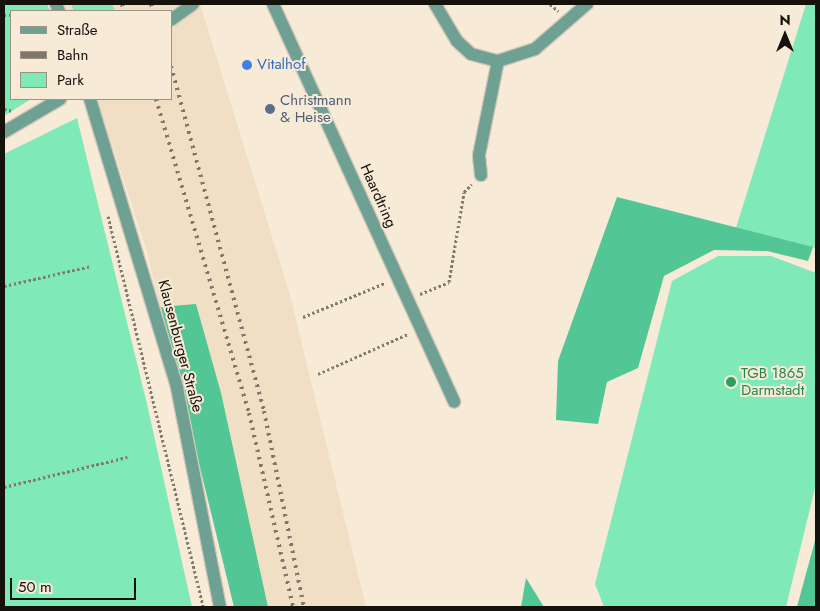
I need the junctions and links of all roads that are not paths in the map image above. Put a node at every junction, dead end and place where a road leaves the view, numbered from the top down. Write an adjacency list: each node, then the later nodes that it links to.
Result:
1 (193, 4): 5 (street)
2 (273, 4): 11 (street, Haardtring)
3 (435, 4): 6 (street)
4 (587, 4): 6 (street)
5 (172, 19)
6 (498, 61): 10 (street)
7 (58, 100): 9 (street)
8 (90, 100): 12 (street, Klausenburger Straße)
9 (4, 132)
10 (481, 175)
11 (454, 402)
12 (220, 607)

